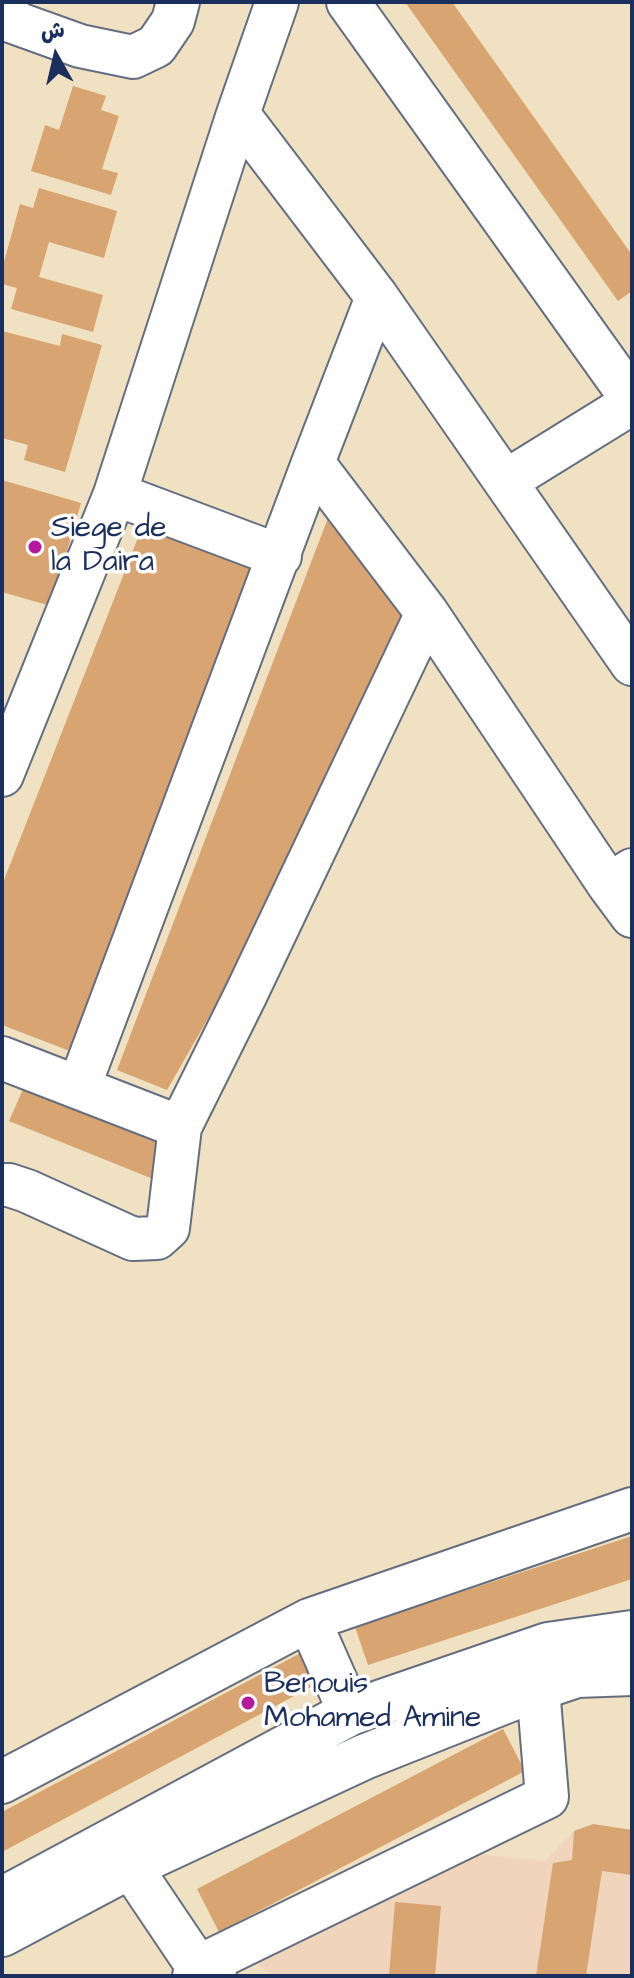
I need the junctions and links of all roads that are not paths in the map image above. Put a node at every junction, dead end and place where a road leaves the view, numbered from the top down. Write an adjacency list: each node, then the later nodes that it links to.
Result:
1 (6, 2): 5 (main road)
2 (178, 2): 5 (street)
3 (277, 2): 6 (street)
4 (348, 2): 8 (street)
5 (2, 18)
6 (238, 114): 7 (street); 11 (street)
7 (377, 297): 9 (street); 10 (street)
8 (632, 401): 10 (street)
9 (313, 463): 12 (street); 13 (street)
10 (506, 481): 14 (street)
11 (115, 494): 12 (street); 15 (street)
12 (280, 556): 18 (street)
13 (427, 613): 16 (street); 19 (street)
14 (632, 664)
15 (7, 749)
16 (624, 890)
17 (2, 1058): 18 (street)
18 (79, 1087): 19 (street)
19 (180, 1127): 20 (street)
20 (2, 1185)
21 (632, 1509): 22 (street)
22 (309, 1620): 26 (street); 27 (street)
23 (632, 1633): 26 (main road)
24 (632, 1673): 25 (main road)
25 (538, 1688): 28 (main road); 31 (street)
26 (350, 1713): 29 (main road)
27 (2, 1782)
28 (130, 1866): 30 (main road); 31 (street)
29 (2, 1900)
30 (2, 1934)
31 (202, 1973)

